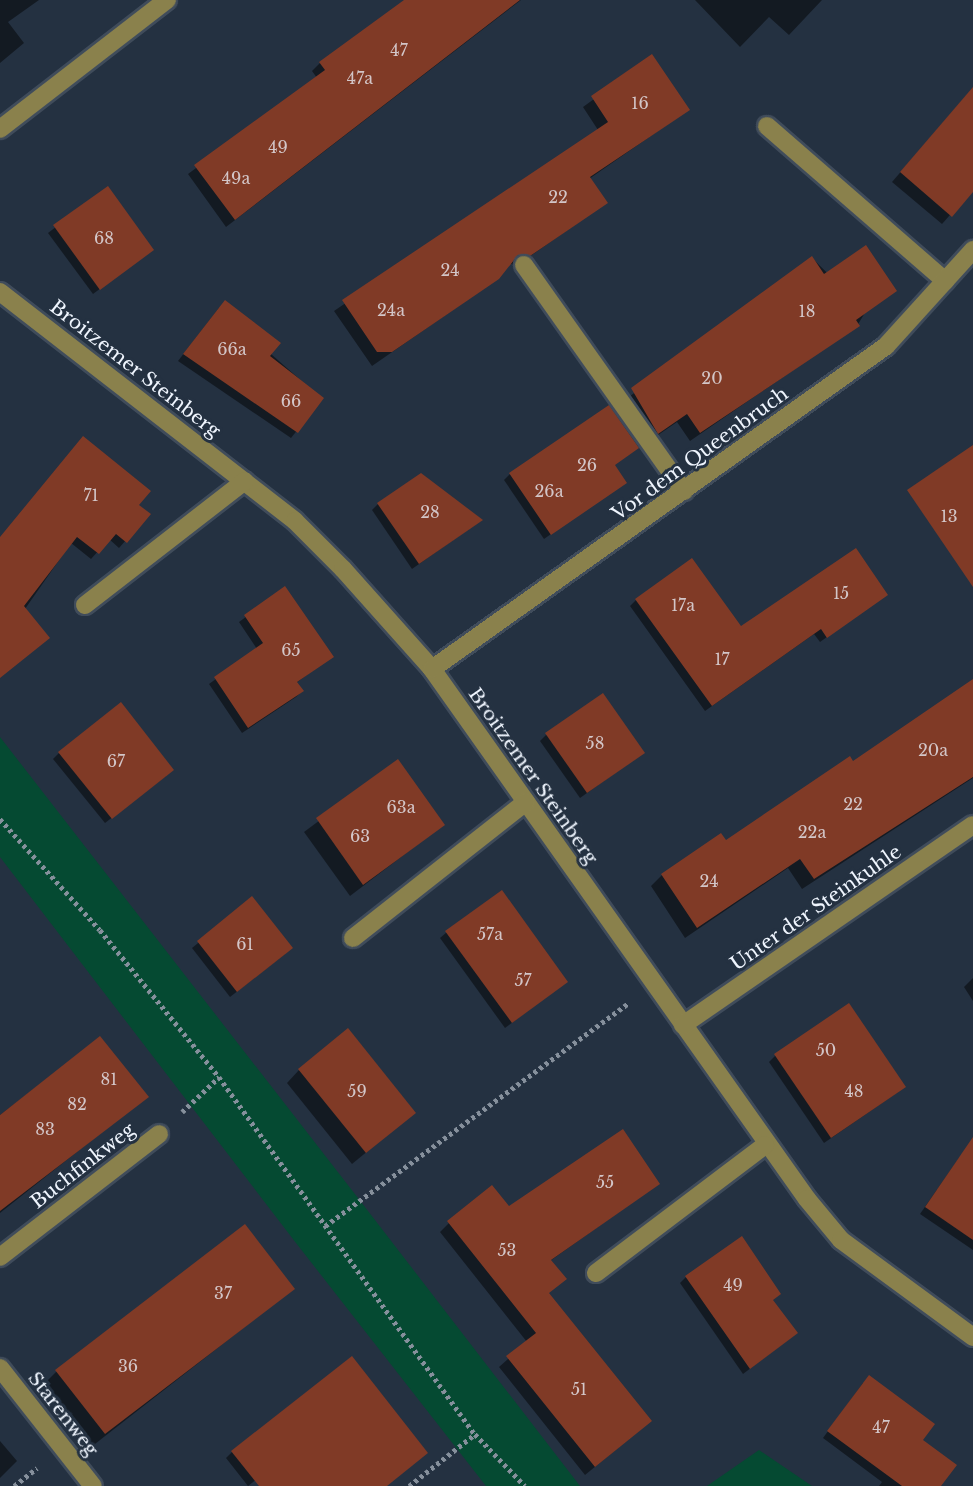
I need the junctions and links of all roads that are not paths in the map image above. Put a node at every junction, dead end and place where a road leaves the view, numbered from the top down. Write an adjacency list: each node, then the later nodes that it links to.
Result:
1 (167, 0): 3 (street)
2 (767, 126): 6 (street)
3 (0, 129)
4 (973, 250): 6 (street, Vor dem Queenbruch)
5 (524, 265): 9 (street)
6 (945, 281): 9 (street, Vor dem Queenbruch)
7 (0, 292): 8 (street, Broitzemer Steinberg)
8 (245, 481): 10 (street); 11 (street, Broitzemer Steinberg)
9 (684, 491): 11 (street, Vor dem Queenbruch)
10 (85, 605)
11 (432, 669): 12 (street, Broitzemer Steinberg)
12 (526, 802): 14 (street); 15 (street, Broitzemer Steinberg)
13 (973, 825): 15 (street, Unter der Steinkuhle)
14 (353, 938)
15 (683, 1025): 17 (street, Broitzemer Steinberg)
16 (159, 1134): 18 (street, Buchfinkweg)
17 (765, 1145): 19 (street); 20 (street, Broitzemer Steinberg)
18 (0, 1257)
19 (596, 1273)
20 (973, 1337)
21 (0, 1368): 22 (street, Starenweg)
22 (93, 1486)

